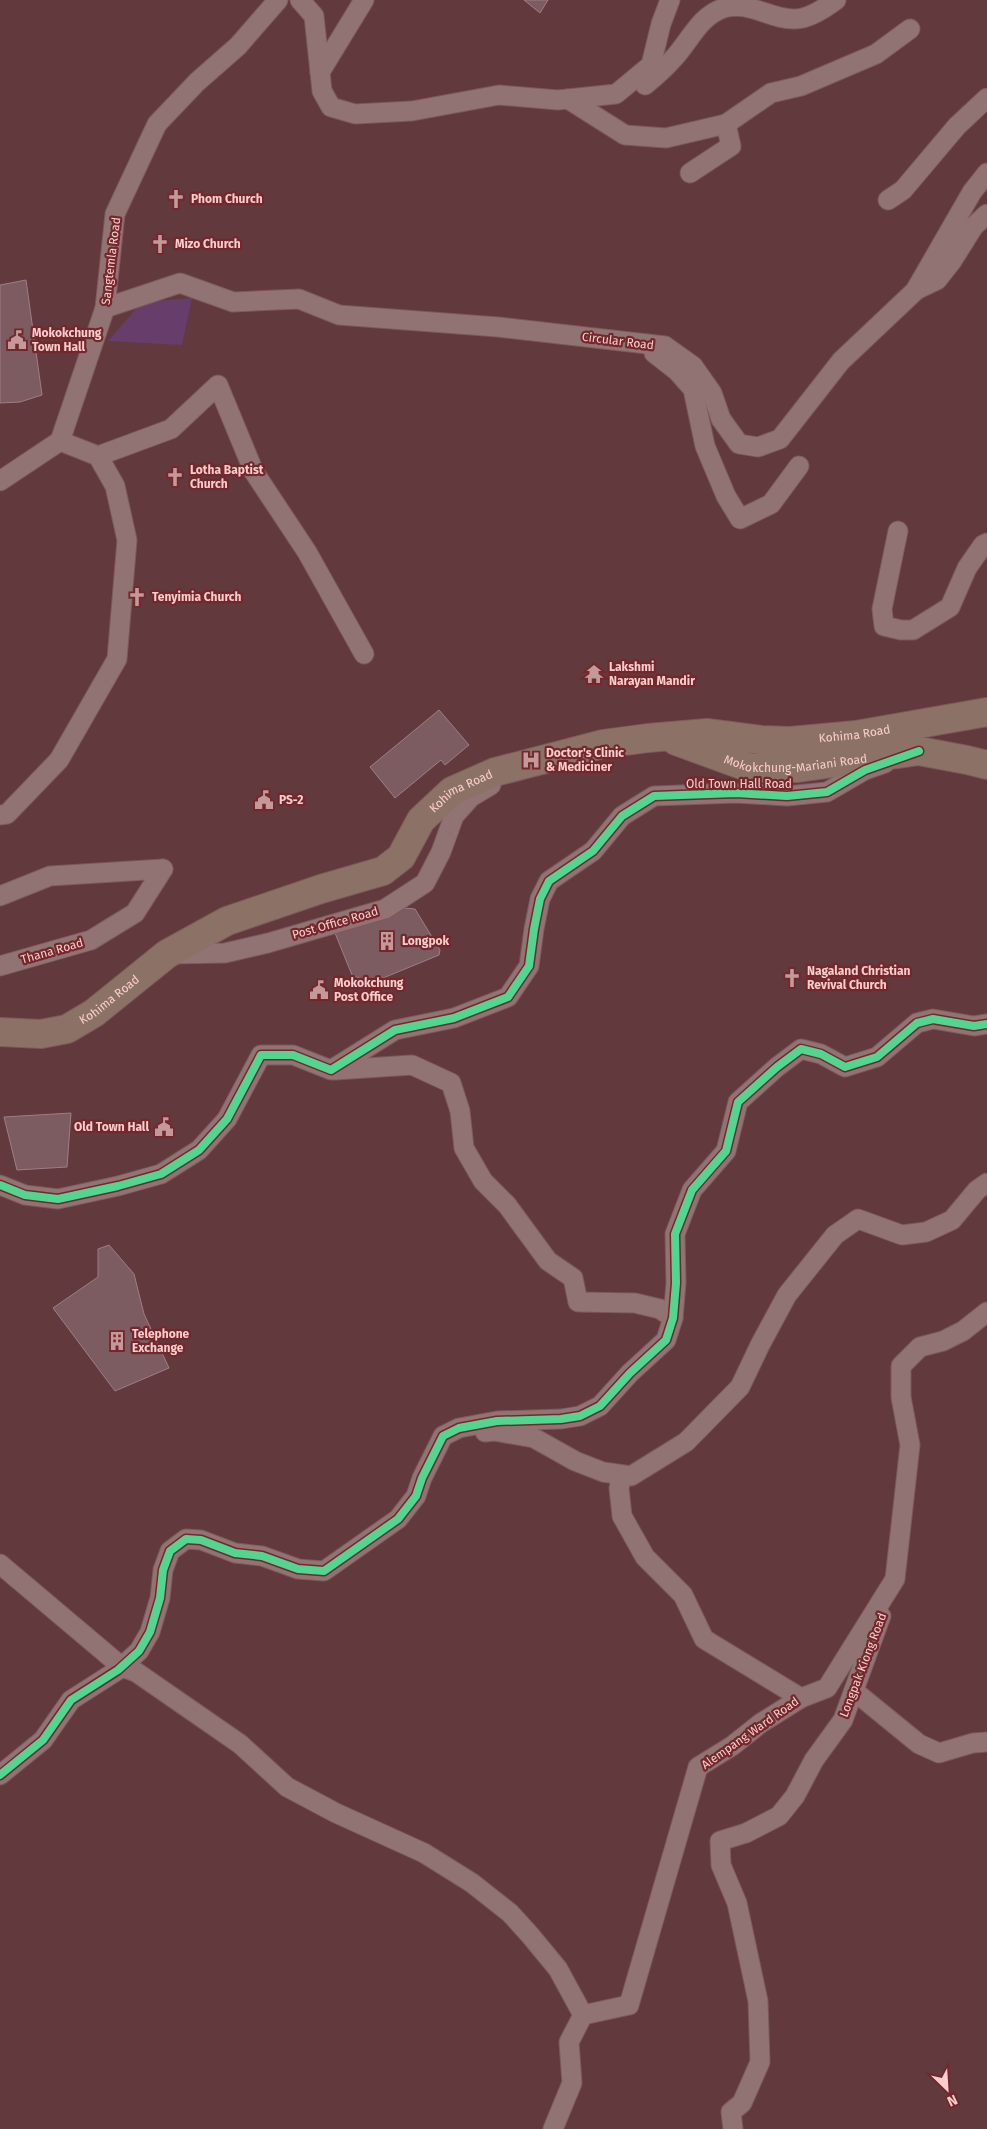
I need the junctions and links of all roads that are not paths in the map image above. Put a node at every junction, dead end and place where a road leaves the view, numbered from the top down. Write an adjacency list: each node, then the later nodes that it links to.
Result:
1 (278, 0): 19 (street, Sangtemla Road)
2 (300, 0): 9 (street)
3 (364, 0): 9 (street)
4 (657, 0): 7 (street)
5 (670, 0): 7 (street)
6 (836, 0): 10 (street)
7 (661, 24): 10 (street)
8 (910, 30): 13 (street)
9 (320, 72): 12 (street)
10 (616, 94): 12 (street)
11 (987, 98): 16 (street)
12 (568, 99): 13 (street)
13 (726, 124): 14 (street)
14 (690, 173)
15 (987, 173): 18 (street, Circular Road)
16 (888, 200)
17 (987, 214): 18 (street)
18 (916, 291): 20 (street, Circular Road)
19 (105, 308): 20 (street, Circular Road); 21 (street, Sangtemla Road)
20 (638, 343): 23 (street)
21 (60, 441): 22 (street); 24 (street)
22 (98, 456): 27 (street); 33 (street)
23 (800, 466)
24 (2, 480)
25 (898, 531): 26 (street)
26 (987, 543)
27 (364, 654)
28 (987, 712): 29 (highway, Kohima Road)
29 (665, 737): 30 (highway, Mokokchung-Mariani Road); 32 (highway, Kohima Road)
30 (919, 752): 31 (highway, Mokokchung-Mariani Road); 39 (street, Old Town Hall Road)
31 (980, 758)
32 (527, 765): 35 (highway, Kohima Road); 35 (street, Post Office Road)
33 (0, 815)
34 (0, 896): 36 (street, Thana Road)
35 (167, 954): 38 (highway, Kohima Road)
36 (0, 966)
37 (987, 1024): 43 (street)
38 (0, 1032)
39 (332, 1070): 41 (street); 43 (street)
40 (987, 1183): 45 (street)
41 (0, 1185)
42 (987, 1312): 47 (street, Alempang Ward Road)
43 (673, 1318): 44 (street)
44 (443, 1436): 45 (street); 48 (street)
45 (622, 1475): 50 (street)
46 (0, 1564): 48 (street)
47 (895, 1579): 49 (street, Longpak Kiong Road); 50 (street, Alempang Ward Road)
48 (122, 1667): 52 (street); 53 (street)
49 (854, 1691): 51 (street); 55 (street, Longpak Kiong Road)
50 (801, 1698): 53 (street, Alempang Ward Road)
51 (987, 1742)
52 (0, 1775)
53 (583, 2015): 54 (street)
54 (553, 2129)
55 (733, 2129)

